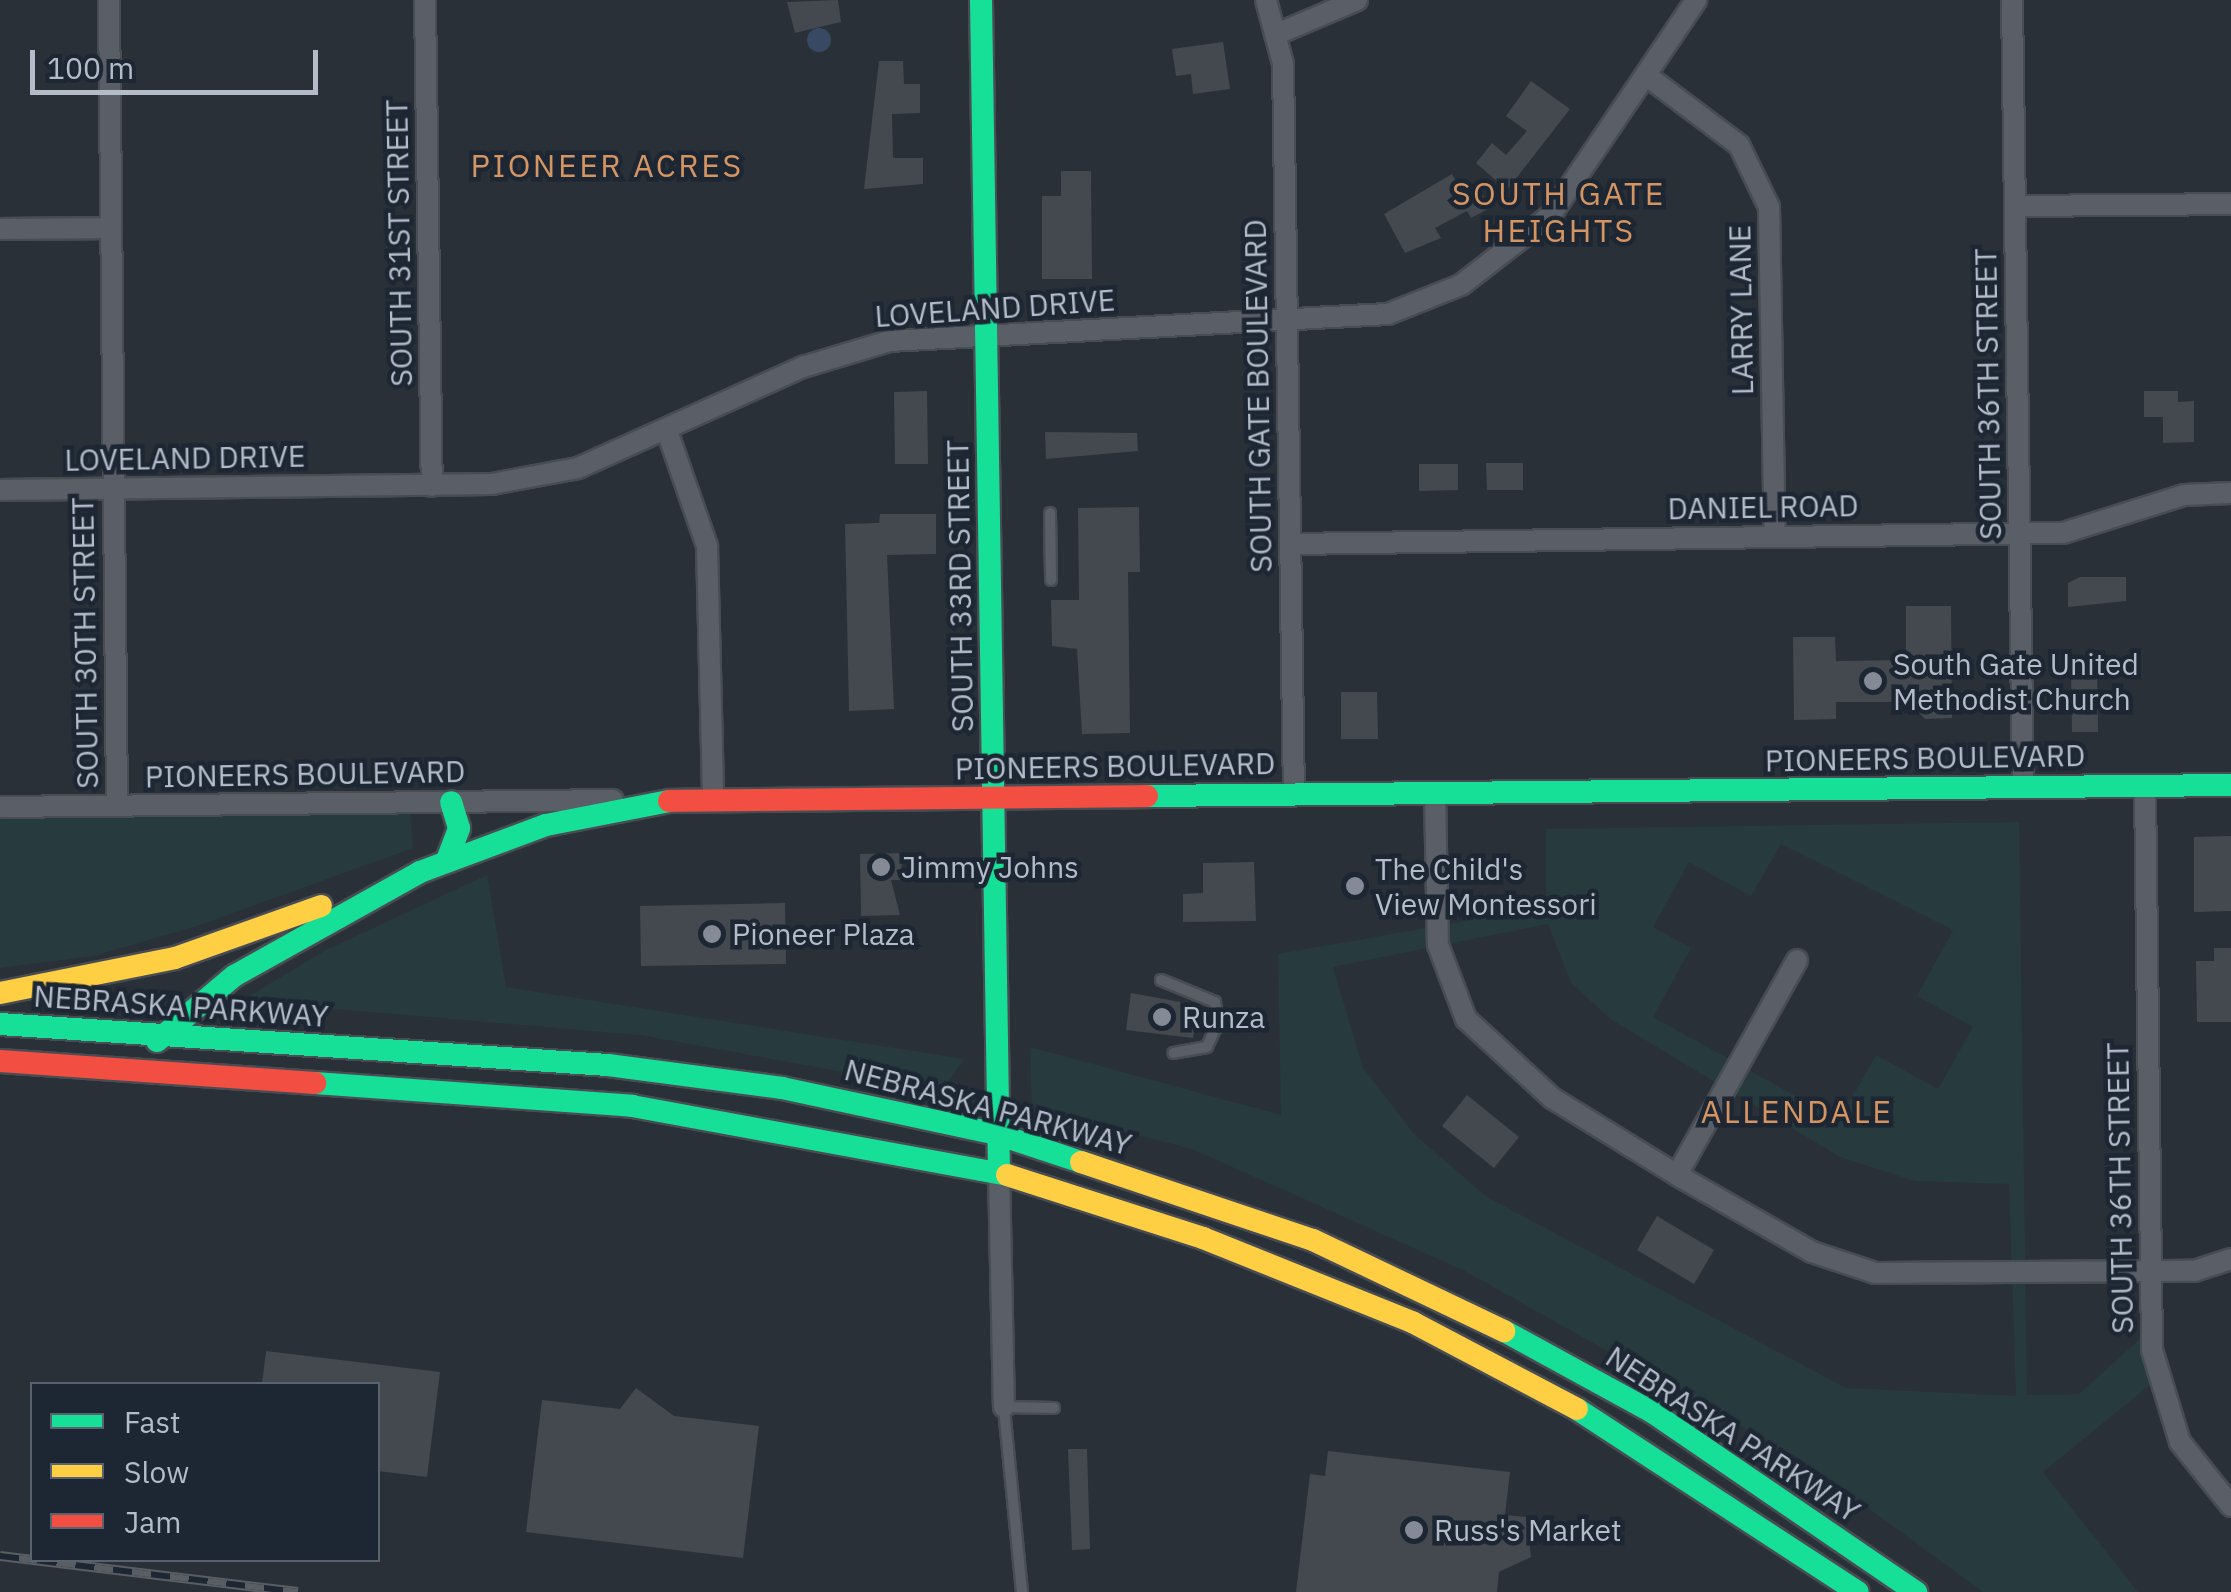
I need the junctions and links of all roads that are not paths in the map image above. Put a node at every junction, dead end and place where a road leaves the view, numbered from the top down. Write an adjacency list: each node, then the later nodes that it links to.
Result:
1 (109, 0): 12 (street, SOUTH 30TH STREET)
2 (425, 0): 17 (street, SOUTH 31ST STREET)
3 (980, 0): 15 (main road, SOUTH 33RD STREET)
4 (1266, 0): 8 (street, SOUTH GATE BOULEVARD)
5 (1357, 0): 8 (street)
6 (1696, 0): 9 (street, LOVELAND DRIVE)
7 (2012, 0): 11 (street, SOUTH 36TH STREET)
8 (1278, 34): 14 (street, SOUTH GATE BOULEVARD)
9 (1647, 76): 14 (street, LOVELAND DRIVE); 23 (street, LARRY LANE)
10 (2231, 204): 11 (street)
11 (2015, 206): 22 (street, SOUTH 36TH STREET)
12 (111, 228): 13 (street); 18 (street, SOUTH 30TH STREET)
13 (0, 229)
14 (1287, 325): 15 (street, LOVELAND DRIVE); 24 (street, SOUTH GATE BOULEVARD)
15 (986, 333): 16 (street, LOVELAND DRIVE); 31 (main road, SOUTH 33RD STREET)
16 (667, 431): 17 (street, LOVELAND DRIVE); 32 (street)
17 (432, 486): 18 (street, LOVELAND DRIVE)
18 (114, 489): 19 (street, LOVELAND DRIVE); 35 (street, SOUTH 30TH STREET)
19 (0, 490)
20 (2231, 493): 22 (street, DANIEL ROAD)
21 (1050, 513): 25 (lane)
22 (2020, 534): 23 (street, DANIEL ROAD); 28 (street, SOUTH 36TH STREET)
23 (1775, 537): 24 (street, DANIEL ROAD)
24 (1290, 544): 30 (street, SOUTH GATE BOULEVARD)
25 (1051, 580)
26 (2231, 785): 27 (main road, PIONEERS BOULEVARD)
27 (2145, 786): 28 (main road, PIONEERS BOULEVARD); 50 (street, SOUTH 36TH STREET)
28 (2023, 787): 29 (main road, PIONEERS BOULEVARD)
29 (1435, 793): 30 (main road, PIONEERS BOULEVARD); 48 (street)
30 (1294, 794): 31 (main road, PIONEERS BOULEVARD)
31 (993, 797): 32 (main road, PIONEERS BOULEVARD); 46 (main road, SOUTH 33RD STREET)
32 (713, 800): 33 (main road, PIONEERS BOULEVARD)
33 (669, 801): 34 (street, PIONEERS BOULEVARD); 37 (main road)
34 (451, 802): 35 (street, PIONEERS BOULEVARD); 37 (main road)
35 (117, 806): 36 (street, PIONEERS BOULEVARD)
36 (0, 807)
37 (447, 860): 38 (main road)
38 (420, 872): 41 (main road); 43 (main road)
39 (1797, 960): 48 (street)
40 (1161, 980): 44 (lane)
41 (0, 993)
42 (0, 1024): 43 (main road, NEBRASKA PARKWAY)
43 (165, 1035): 45 (main road); 46 (main road, NEBRASKA PARKWAY)
44 (1174, 1053)
45 (0, 1059): 47 (main road, NEBRASKA PARKWAY)
46 (997, 1134): 47 (main road, SOUTH 33RD STREET); 56 (main road, NEBRASKA PARKWAY)
47 (999, 1172): 51 (street); 55 (main road, NEBRASKA PARKWAY)
48 (1677, 1175): 50 (street)
49 (2231, 1259): 50 (street)
50 (2150, 1272): 53 (street, SOUTH 36TH STREET)
51 (1004, 1407): 52 (lane); 54 (lane)
52 (1054, 1408)
53 (2231, 1506)
54 (1022, 1592)
55 (1858, 1592)
56 (1916, 1592)

